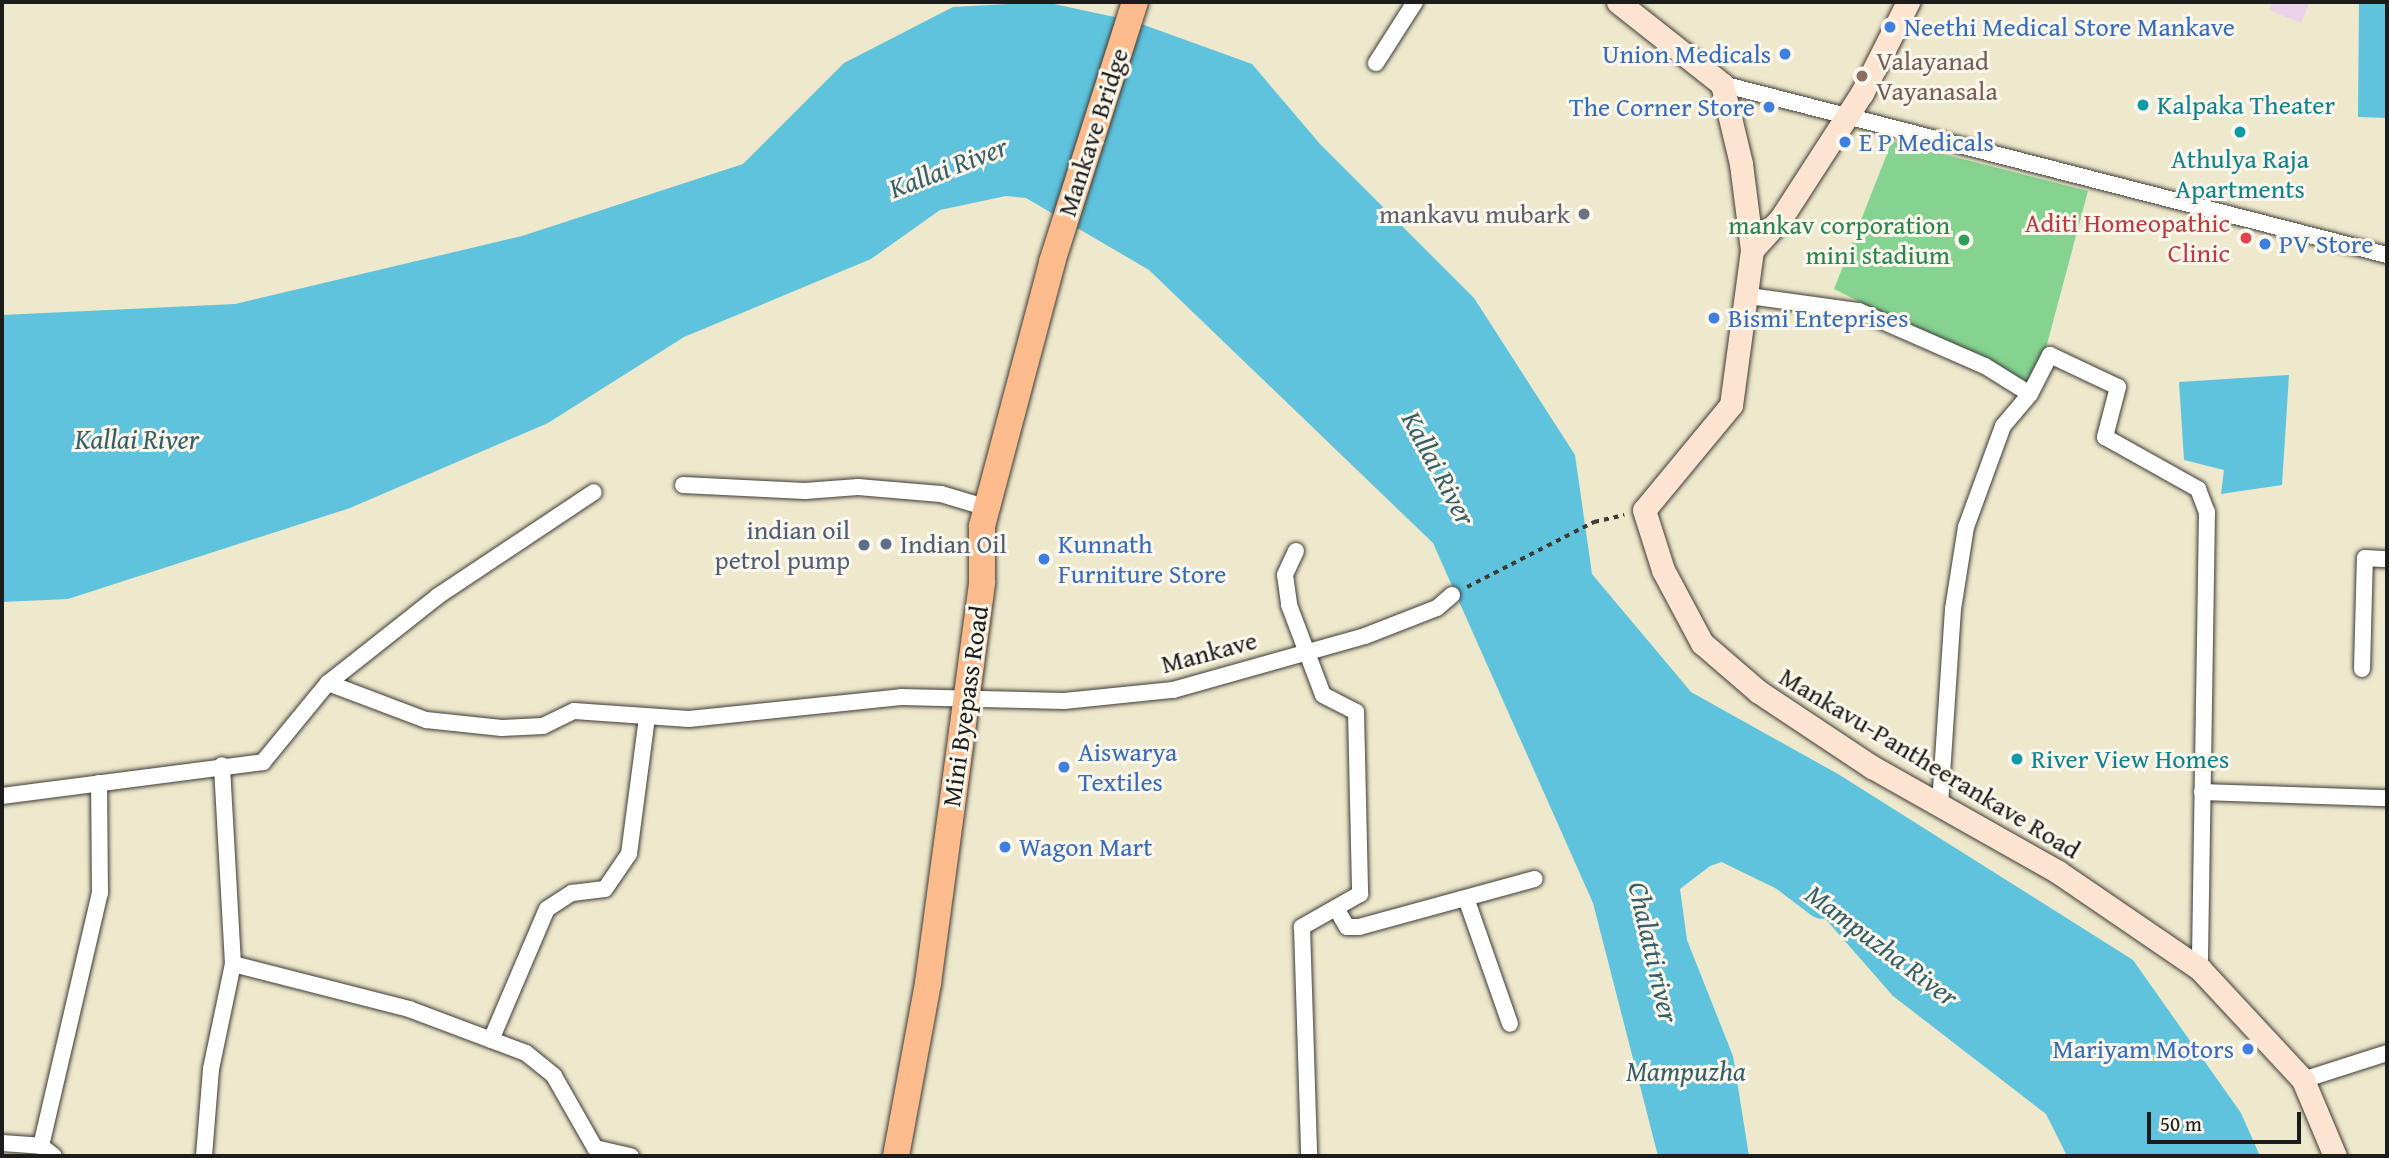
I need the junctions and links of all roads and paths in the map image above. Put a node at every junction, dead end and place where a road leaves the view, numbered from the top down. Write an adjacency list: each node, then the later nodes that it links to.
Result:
1 (1135, 2): 10 (main road, Mankave Bridge)
2 (1415, 2): 5 (street)
3 (1618, 2): 6 (main road)
4 (1908, 2): 7 (main road)
5 (1377, 63)
6 (1722, 84): 7 (street); 8 (main road)
7 (1843, 119): 8 (main road); 9 (street)
8 (1752, 250): 11 (main road)
9 (2387, 255)
10 (1052, 262): 15 (main road, Mini Byepass Road)
11 (1749, 296): 12 (street); 16 (main road)
12 (2030, 394): 27 (street); 30 (street)
13 (683, 485): 15 (street)
14 (594, 492): 22 (street)
15 (988, 508): 23 (main road, Mini Byepass Road)
16 (1644, 510): 19 (path); 30 (main road, Mankavu-Pantheerankave Road)
17 (1296, 551): 20 (street)
18 (2387, 559): 21 (street)
19 (1452, 595): 20 (street, Mankave)
20 (1307, 651): 23 (street, Mankave); 33 (street)
21 (2362, 669)
22 (328, 683): 24 (street, Mankave); 25 (street)
23 (966, 701): 24 (street, Mankave); 44 (main road, Mini Byepass Road)
24 (648, 717): 37 (street)
25 (222, 765): 26 (street); 34 (street)
26 (99, 783): 28 (street); 41 (street)
27 (2202, 792): 29 (street); 35 (street)
28 (2, 796)
29 (2387, 798)
30 (1940, 805): 35 (main road, Mankavu-Pantheerankave Road)
31 (1535, 880): 32 (street)
32 (1467, 901): 33 (street); 36 (street)
33 (1336, 908): 45 (street)
34 (233, 964): 37 (street); 42 (street)
35 (2200, 969): 39 (main road, Mankavu-Pantheerankave Road)
36 (1510, 1024)
37 (491, 1040): 43 (street)
38 (2387, 1053): 39 (street)
39 (2303, 1080): 46 (main road, Mankavu-Pantheerankave Road)
40 (2, 1143): 41 (street)
41 (47, 1151)
42 (204, 1156)
43 (631, 1156)
44 (896, 1156)
45 (1309, 1156)
46 (2335, 1156)

